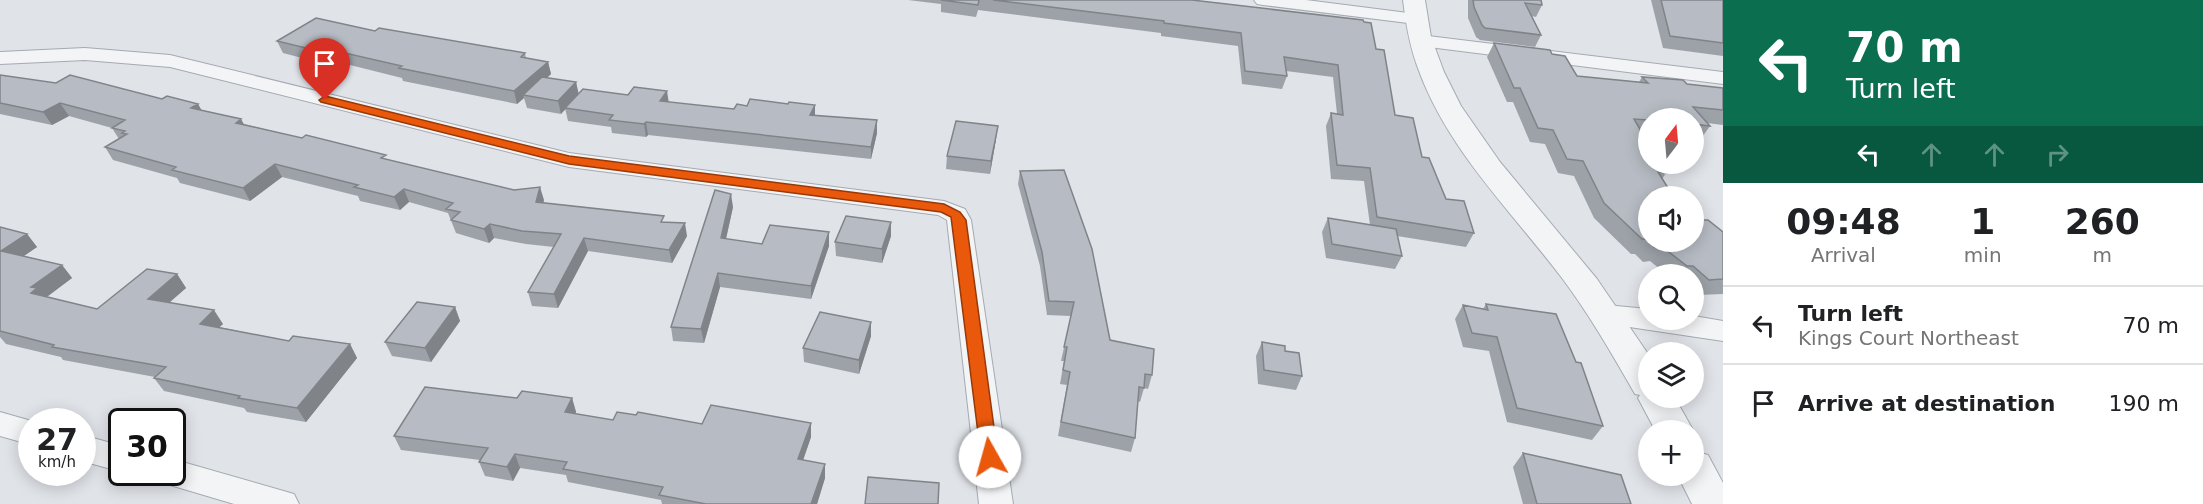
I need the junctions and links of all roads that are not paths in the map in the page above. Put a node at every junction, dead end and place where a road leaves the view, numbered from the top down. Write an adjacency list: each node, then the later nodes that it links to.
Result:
1 (1263, 0): 2 (street)
2 (1288, 2): 3 (street)
3 (1417, 20): 5 (street); 6 (street)
4 (0, 58): 16 (street)
5 (1723, 78)
6 (1606, 315): 7 (street); 10 (street)
7 (1638, 318)
8 (1704, 328): 9 (street)
9 (1723, 331)
10 (1638, 368)
11 (0, 424): 12 (street)
12 (18, 429)
13 (186, 476): 15 (street)
14 (1704, 486): 17 (street)
15 (282, 504)
16 (996, 504)
17 (1713, 504)

